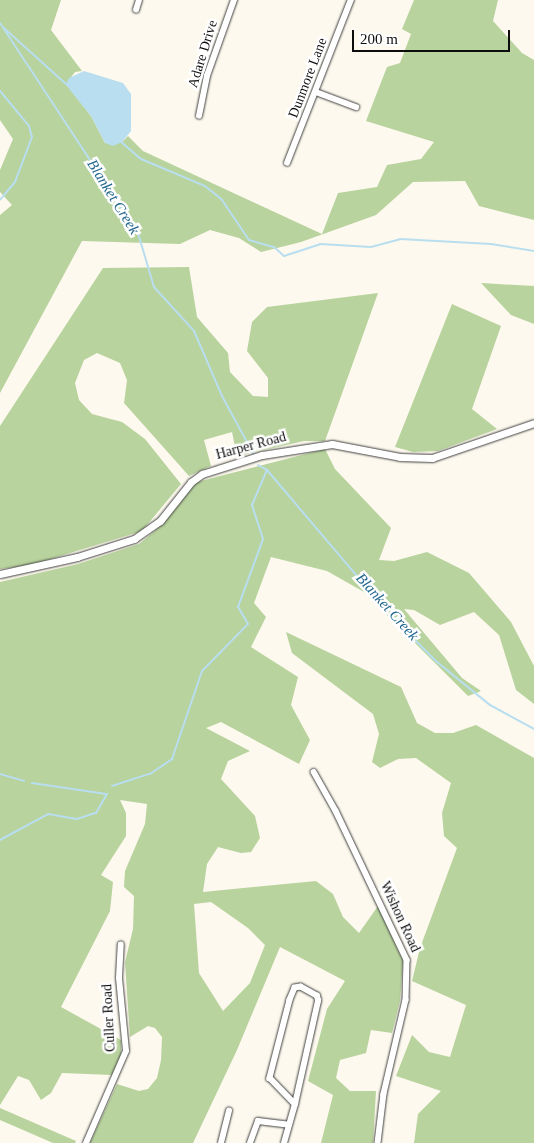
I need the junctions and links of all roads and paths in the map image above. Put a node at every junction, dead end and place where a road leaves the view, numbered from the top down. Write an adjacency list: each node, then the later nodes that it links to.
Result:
1 (139, 0): 4 (street)
2 (234, 0): 7 (street, Adare Drive)
3 (351, 0): 5 (street, Dunmore Lane)
4 (136, 10)
5 (316, 92): 6 (street); 8 (street, Dunmore Lane)
6 (356, 107)
7 (199, 116)
8 (287, 163)
9 (534, 423): 10 (street, Harper Road)
10 (0, 574)
11 (314, 772): 20 (street, Wishon Road)
12 (121, 945): 16 (street, Culler Road)
13 (295, 1104): 13 (street); 15 (street)
14 (229, 1111): 17 (street)
15 (289, 1125): 18 (street); 19 (street)
16 (86, 1143)
17 (221, 1143)
18 (250, 1143)
19 (284, 1143)
20 (378, 1143)

